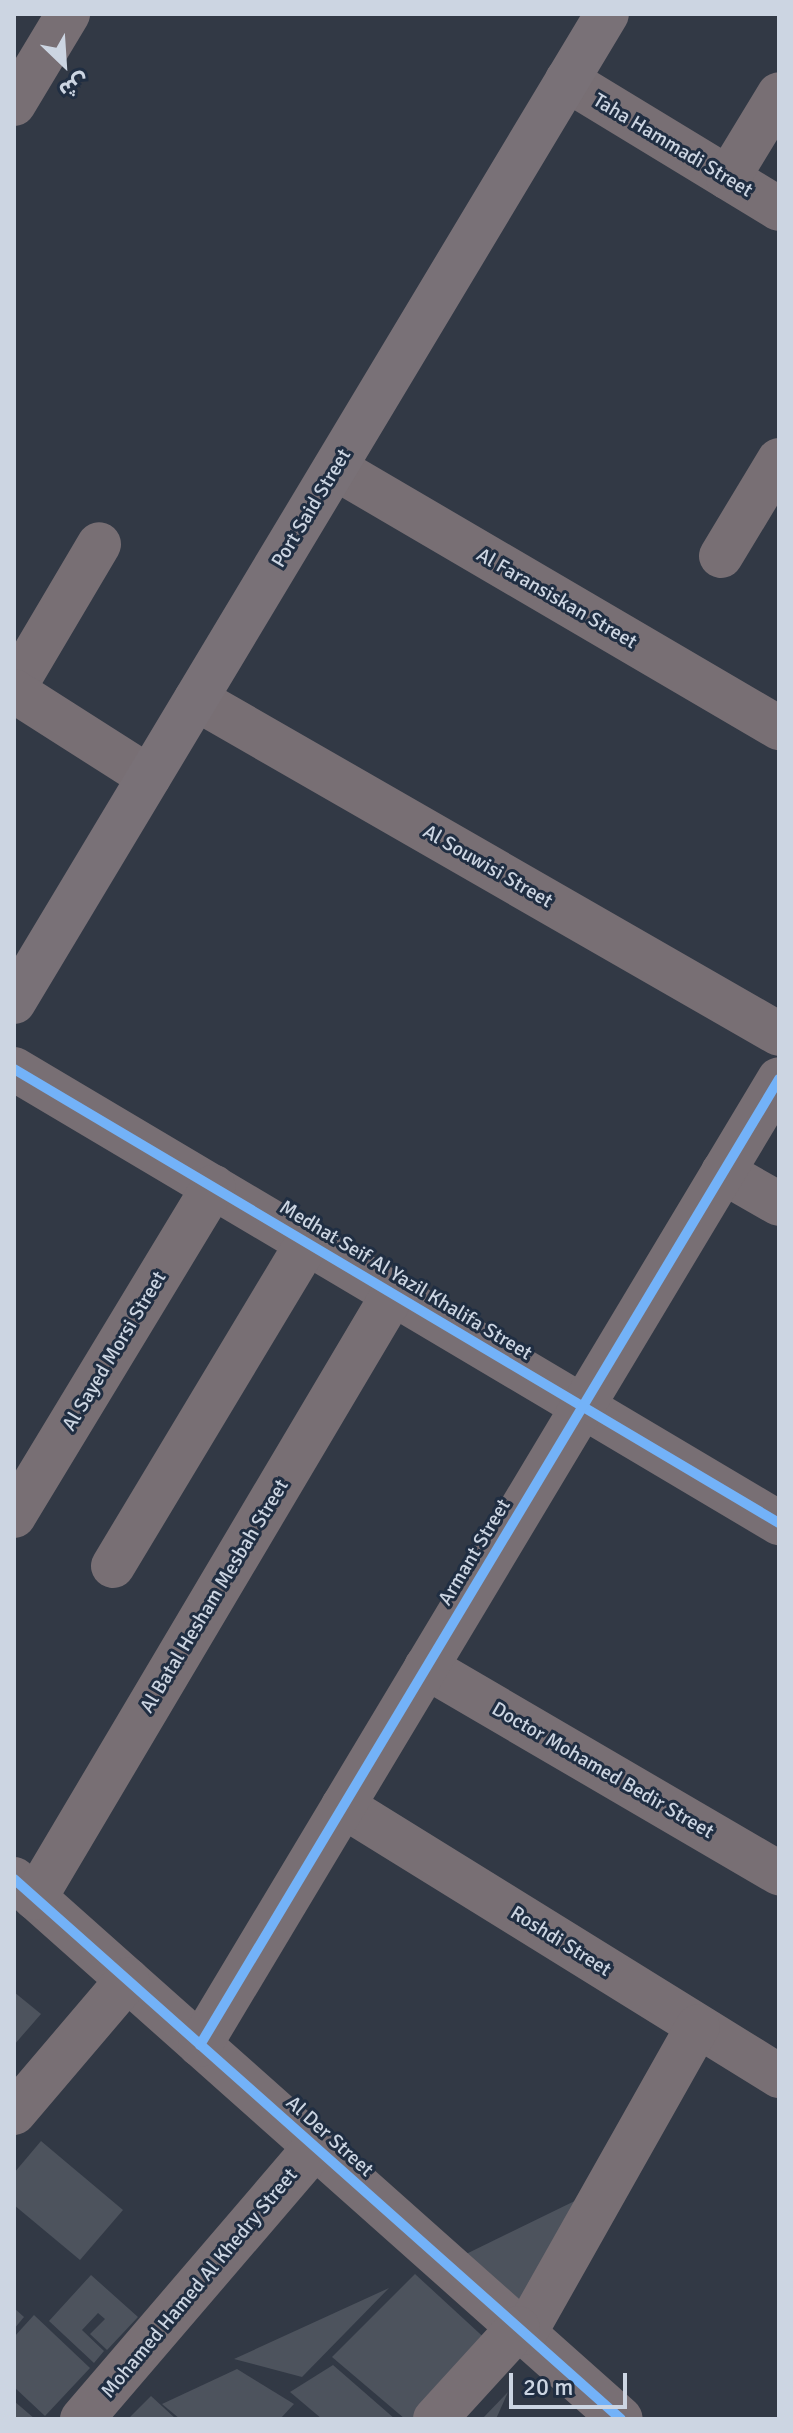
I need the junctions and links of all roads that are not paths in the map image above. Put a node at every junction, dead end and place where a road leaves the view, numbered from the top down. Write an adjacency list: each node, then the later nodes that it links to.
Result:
1 (68, 14): 5 (street)
2 (607, 14): 3 (main road, Port Said Street)
3 (567, 80): 6 (street, Taha Hammadi Street); 9 (main road, Port Said Street)
4 (779, 94): 6 (street)
5 (15, 101)
6 (728, 178): 7 (street, Taha Hammadi Street)
7 (779, 209)
8 (779, 460): 11 (street)
9 (335, 468): 13 (main road, Port Said Street); 14 (street, Al Faransiskan Street)
10 (99, 544): 12 (street)
11 (721, 556)
12 (14, 690): 15 (street)
13 (196, 699): 15 (main road, Port Said Street); 17 (street, Al Souwisi Street)
14 (779, 728)
15 (149, 777): 16 (main road, Port Said Street)
16 (14, 1002)
17 (779, 1034)
18 (14, 1069): 21 (street, Medhat Seif Al Yazil Khalifa Street)
19 (779, 1079): 20 (street, Armant Street)
20 (723, 1172): 22 (street); 25 (street, Armant Street)
21 (213, 1187): 23 (street, Medhat Seif Al Yazil Khalifa Street); 26 (street, Al Sayed Morsi Street)
22 (779, 1204)
23 (307, 1243): 24 (street, Medhat Seif Al Yazil Khalifa Street); 28 (street)
24 (393, 1294): 25 (street, Medhat Seif Al Yazil Khalifa Street); 32 (street, Al Batal Hesham Mesbah Street)
25 (583, 1406): 27 (street, Medhat Seif Al Yazil Khalifa Street); 29 (street, Armant Street)
26 (14, 1516)
27 (779, 1523)
28 (113, 1566)
29 (426, 1667): 30 (street, Armant Street); 31 (street, Doctor Mohamed Bedir Street)
30 (343, 1806): 34 (street, Roshdi Street); 35 (street, Armant Street)
31 (779, 1873)
32 (25, 1889): 33 (street, Al Der Street)
33 (127, 1980): 35 (street, Al Der Street); 37 (street)
34 (698, 2026): 36 (street, Roshdi Street); 39 (street)
35 (200, 2045): 38 (street, Al Der Street)
36 (779, 2076)
37 (14, 2113)
38 (315, 2147): 39 (street, Al Der Street); 40 (street, Mohamed Hamed Al Khedry Street)
39 (521, 2330): 41 (street); 42 (street, Al Der Street)
40 (82, 2419)
41 (435, 2419)
42 (621, 2419)

